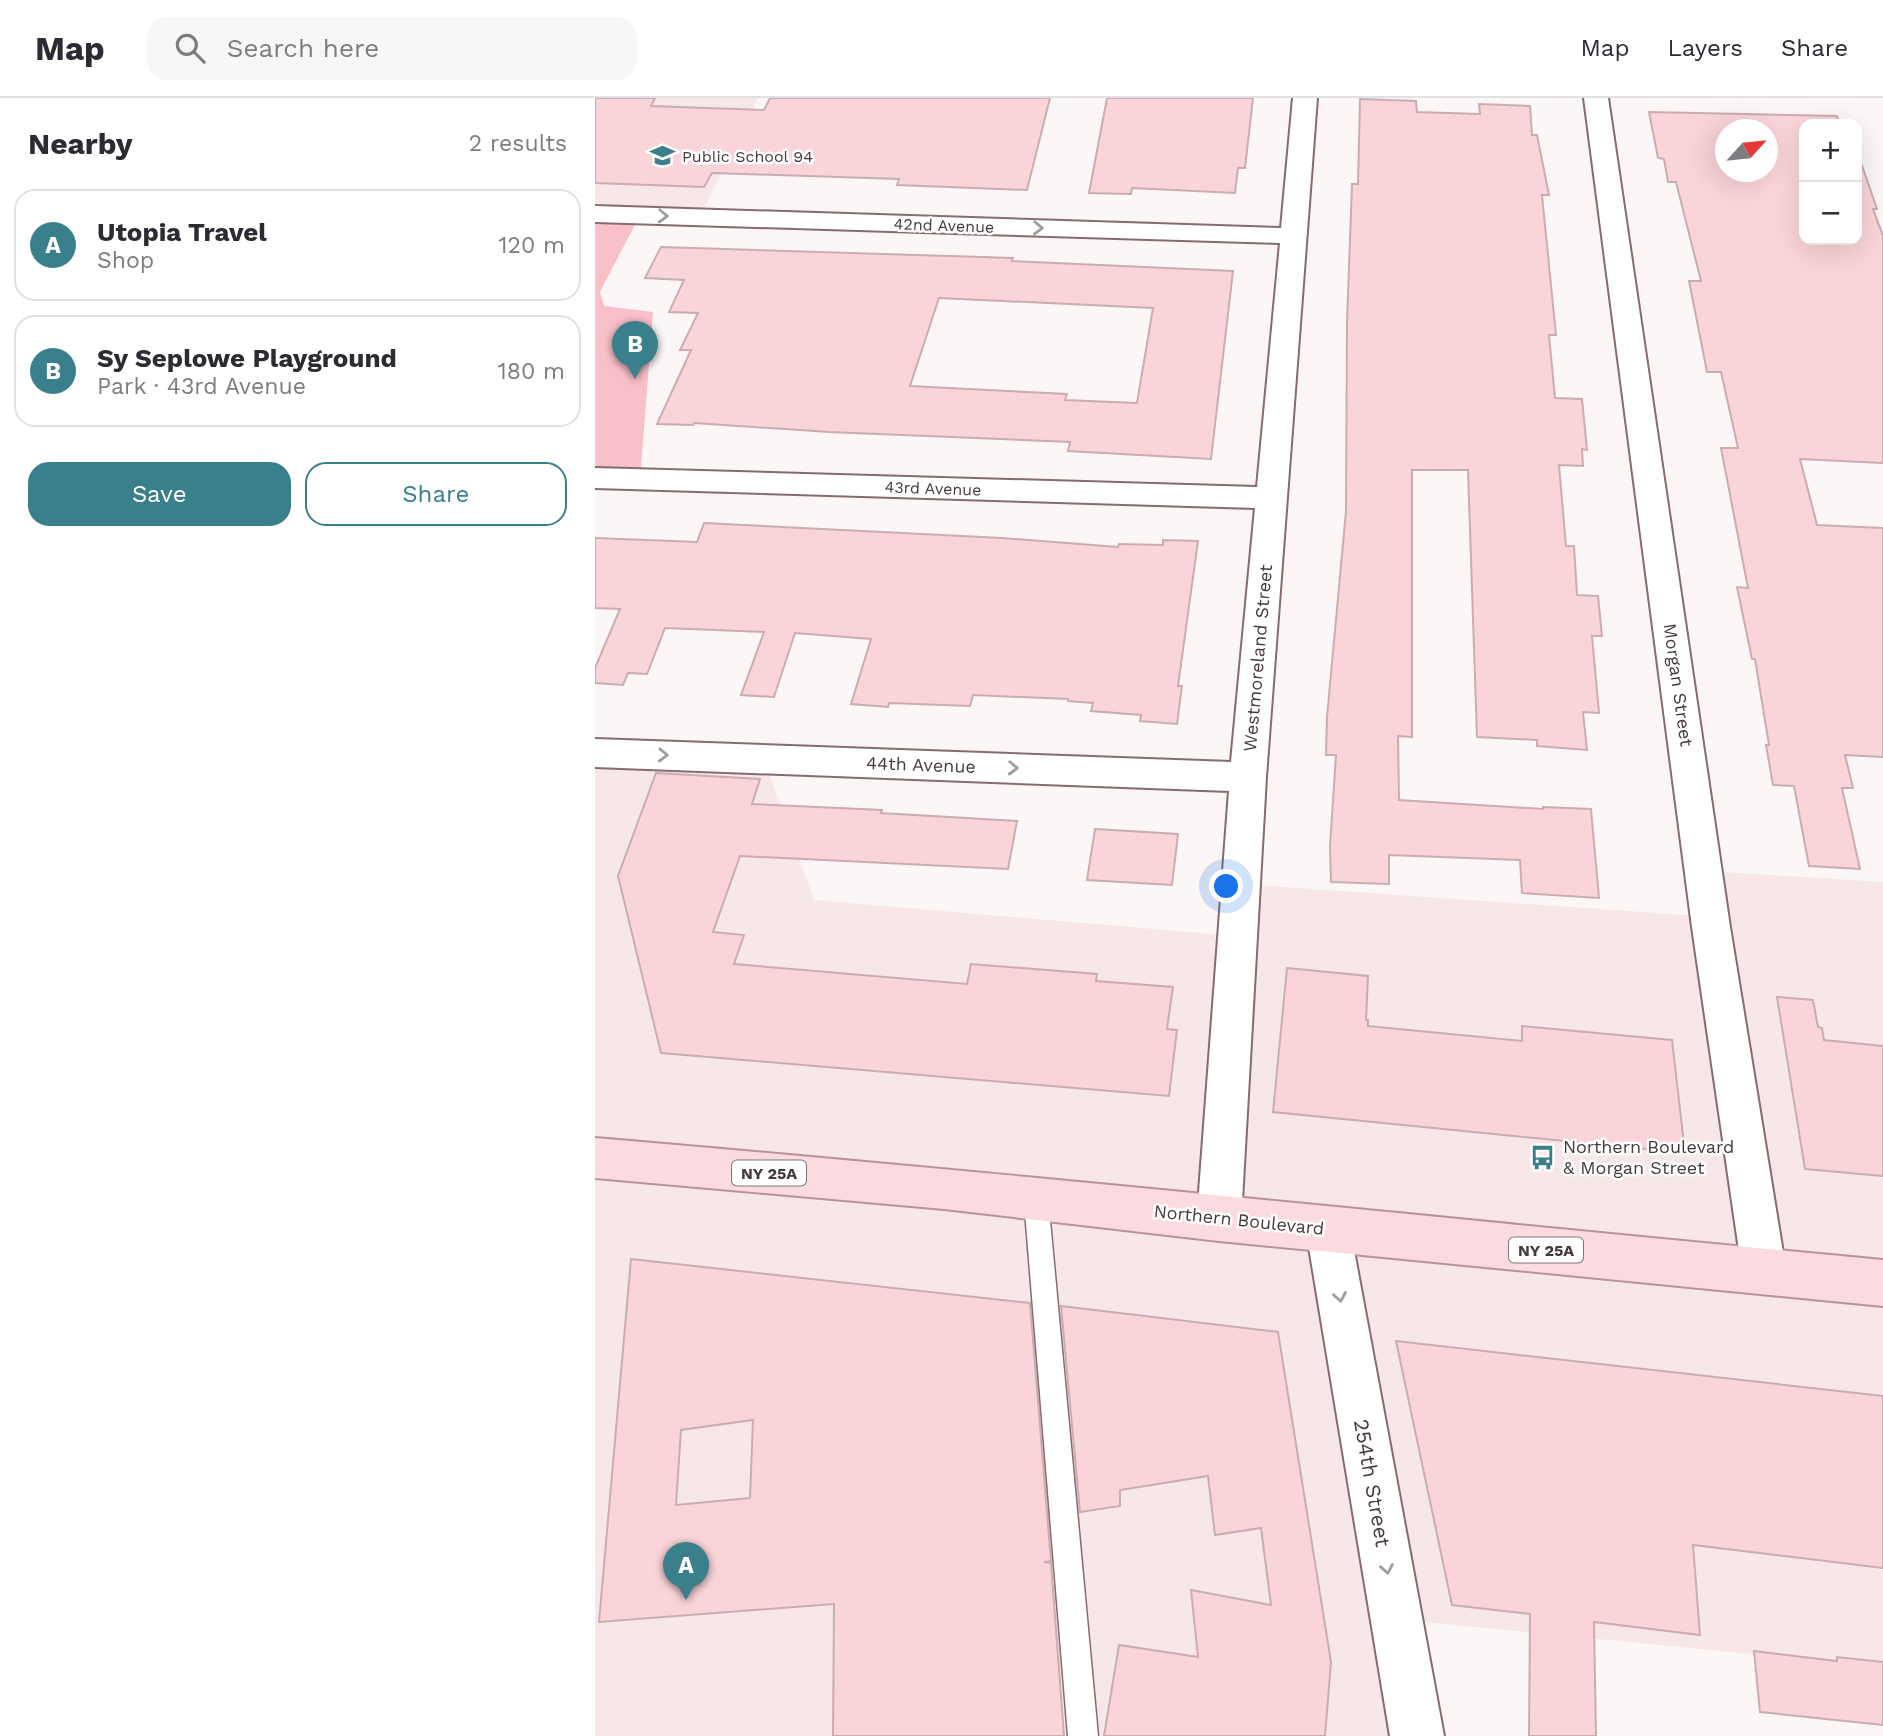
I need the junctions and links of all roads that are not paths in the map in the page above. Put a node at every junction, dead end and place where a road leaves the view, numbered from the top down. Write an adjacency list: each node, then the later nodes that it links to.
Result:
1 (1305, 98): 4 (street, Westmoreland Street)
2 (1596, 98): 13 (street, Morgan Street)
3 (595, 214): 4 (street, 42nd Avenue, one-way to 4)
4 (1294, 236): 6 (street, Westmoreland Street)
5 (595, 478): 6 (street, 43rd Avenue)
6 (1271, 498): 8 (street, Westmoreland Street)
7 (595, 753): 8 (street, 44th Avenue, one-way to 8)
8 (1248, 777): 11 (street, Westmoreland Street)
9 (595, 1158): 10 (main road, Northern Boulevard / NY 25A)
10 (1036, 1199): 11 (main road, Northern Boulevard / NY 25A); 15 (lane)
11 (1219, 1219): 12 (main road, Northern Boulevard / NY 25A)
12 (1328, 1229): 13 (main road, Northern Boulevard / NY 25A); 16 (street, 254th Street, one-way to 16)
13 (1764, 1271): 14 (main road, Northern Boulevard / NY 25A)
14 (1883, 1283)
15 (1083, 1736)
16 (1417, 1736)

